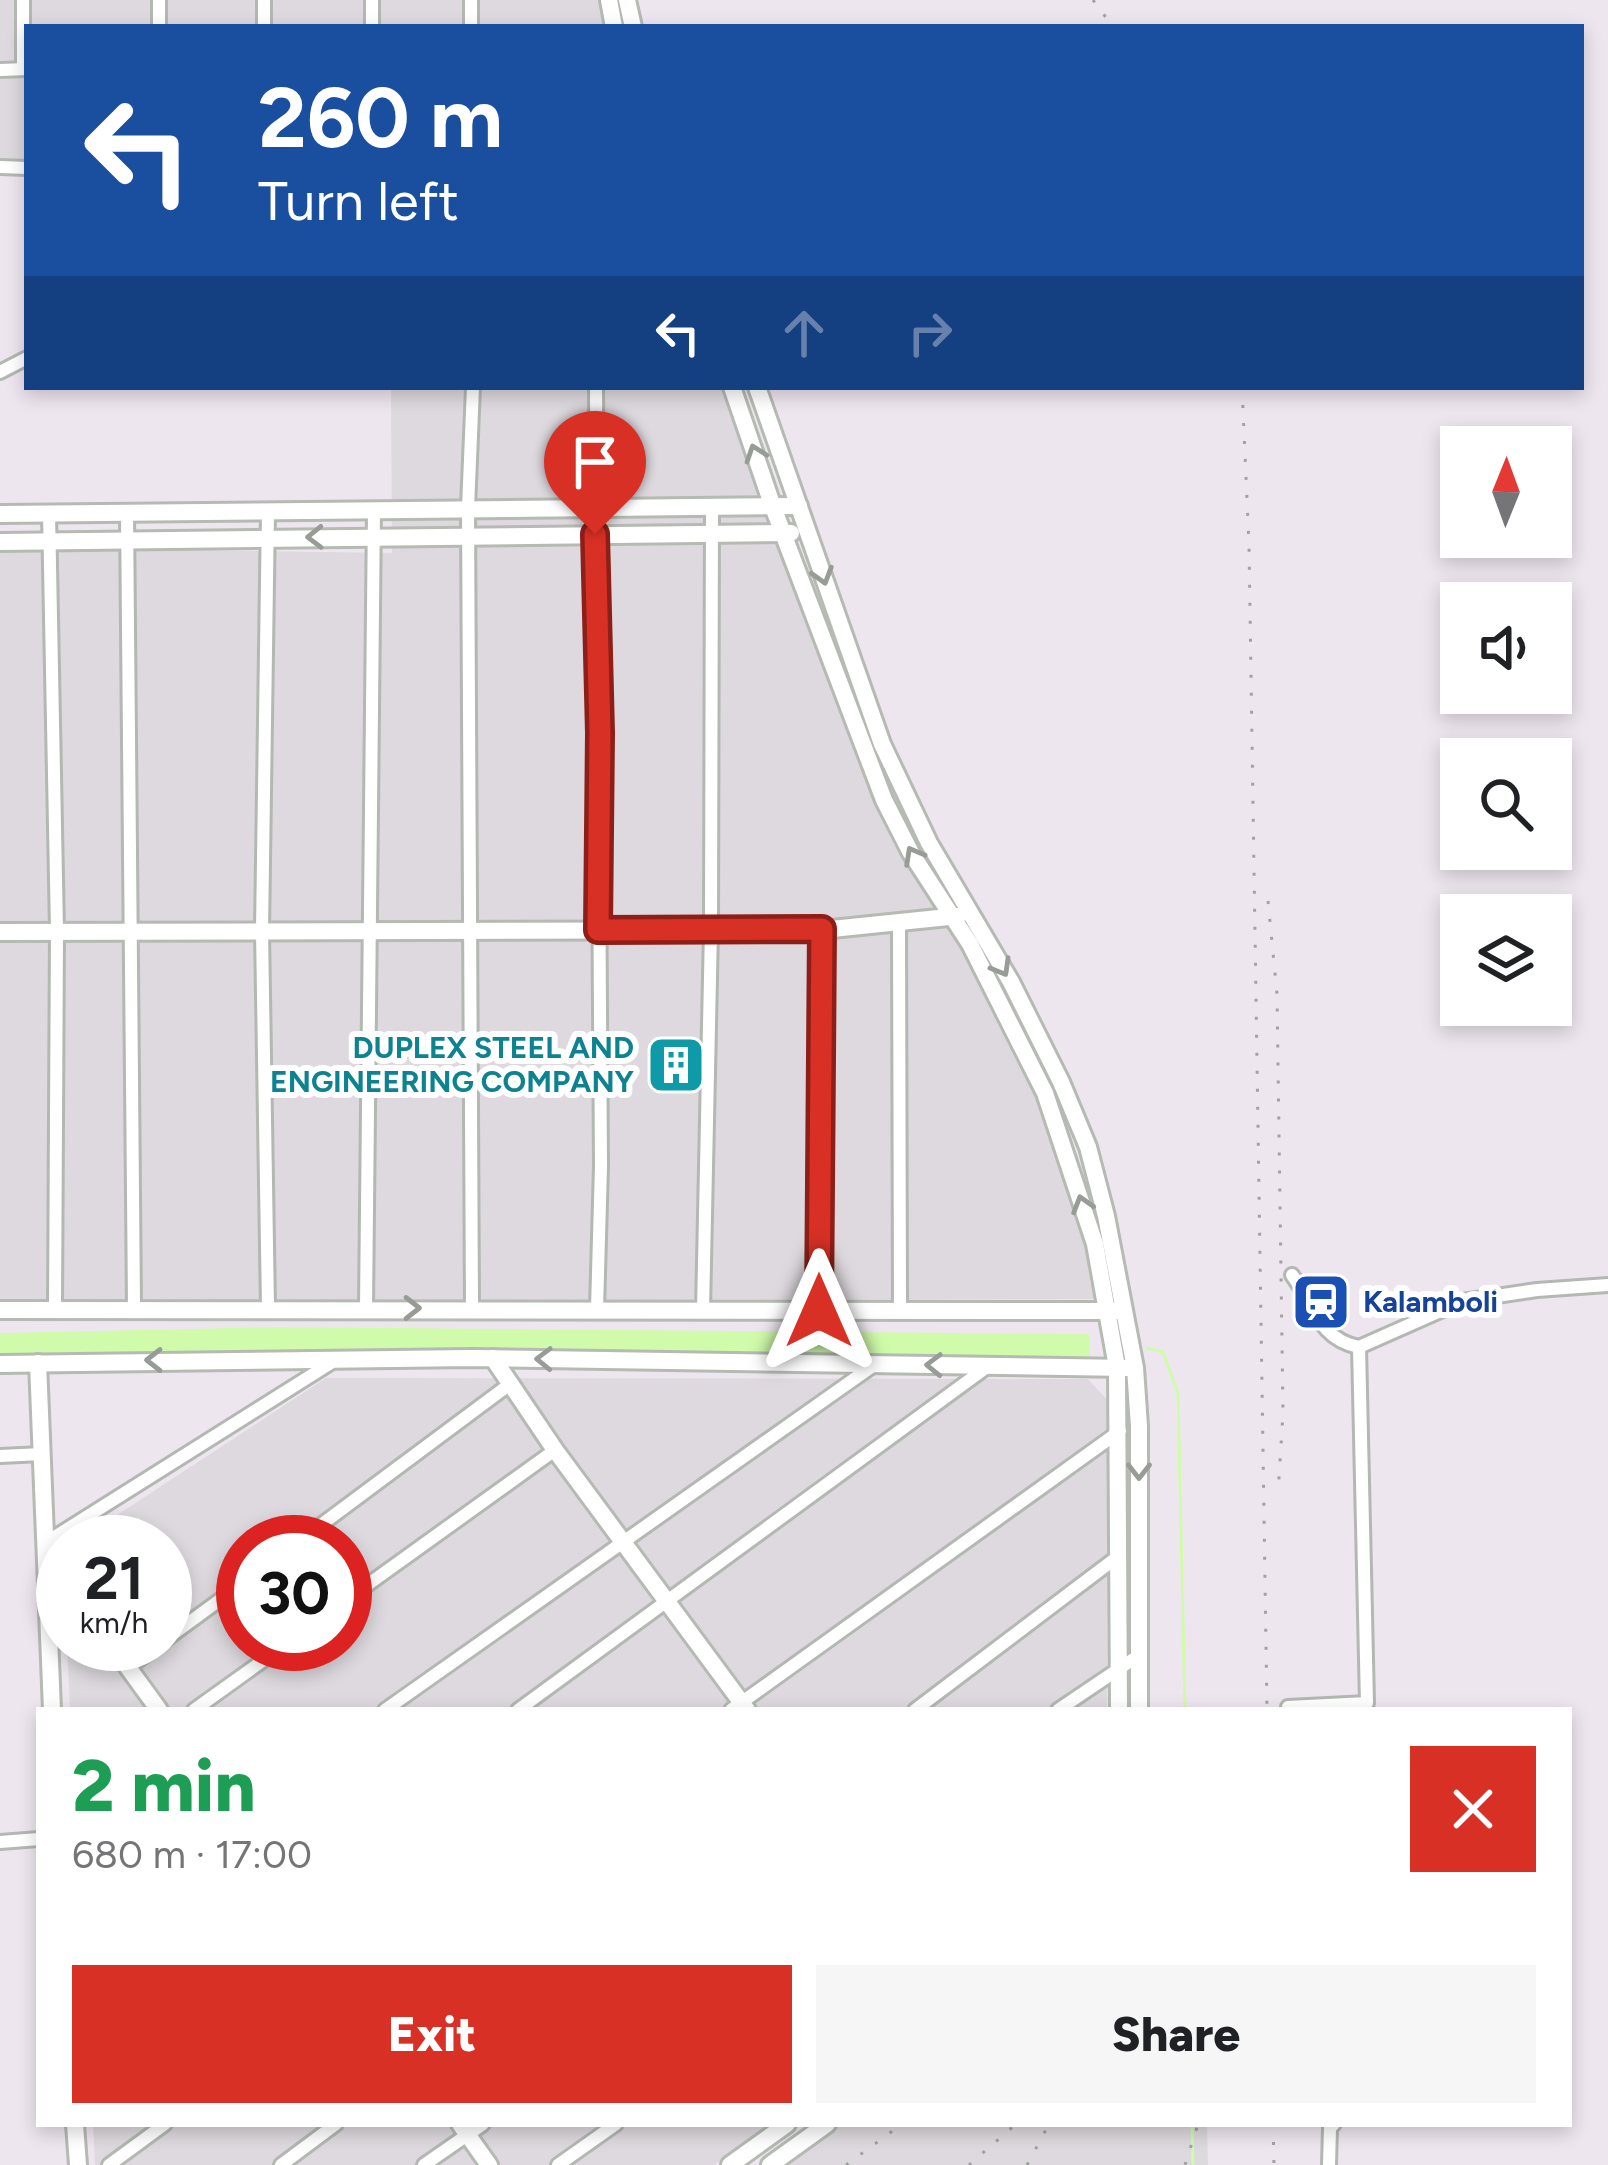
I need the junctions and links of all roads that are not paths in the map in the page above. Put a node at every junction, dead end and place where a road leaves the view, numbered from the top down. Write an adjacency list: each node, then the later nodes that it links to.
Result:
1 (23, 0): 2 (street)
2 (24, 34)
3 (472, 390): 9 (street)
4 (596, 390): 10 (street)
5 (733, 390): 11 (street, one-way to 5)
6 (758, 390): 7 (street)
7 (799, 506): 11 (street); 18 (street)
8 (712, 507): 10 (street); 11 (street); 20 (street)
9 (468, 508): 10 (street); 12 (street); 21 (street)
10 (595, 508): 19 (street)
11 (773, 508): 17 (street)
12 (374, 509): 13 (street); 22 (street)
13 (268, 511): 14 (street); 23 (street)
14 (128, 512): 15 (street); 24 (street)
15 (49, 513): 16 (street); 25 (street)
16 (0, 514)
17 (783, 533): 18 (street); 20 (street); 28 (street, one-way to 17)
18 (810, 533): 27 (street, one-way to 27)
19 (595, 534): 20 (street); 21 (street); 32 (street)
20 (712, 534): 33 (street)
21 (468, 535): 22 (street); 31 (street)
22 (375, 536): 23 (street, one-way to 23); 36 (street)
23 (267, 538): 24 (street); 35 (street)
24 (128, 540): 25 (street); 34 (street)
25 (50, 541): 26 (street); 38 (street)
26 (0, 542)
27 (971, 915): 28 (street); 51 (street, one-way to 51)
28 (949, 917): 29 (street); 51 (street, one-way to 28)
29 (899, 923): 30 (street); 50 (street)
30 (822, 929): 33 (street); 49 (street)
31 (470, 930): 32 (street); 36 (street); 44 (street)
32 (598, 930): 33 (street); 46 (street)
33 (711, 930): 48 (street)
34 (130, 931): 35 (street); 38 (street); 41 (street)
35 (262, 931): 36 (street); 42 (street)
36 (368, 931): 43 (street)
37 (0, 932): 38 (street)
38 (57, 932): 45 (street)
39 (1292, 1275): 52 (street)
40 (1608, 1285): 52 (street)
41 (134, 1308): 42 (street); 45 (street)
42 (268, 1308): 43 (street)
43 (366, 1308): 44 (street, one-way to 44)
44 (472, 1308): 46 (street)
45 (55, 1309): 47 (street)
46 (597, 1309): 48 (street)
47 (0, 1310)
48 (703, 1310): 49 (street)
49 (819, 1311): 50 (street)
50 (900, 1311): 51 (street)
51 (1118, 1314): 55 (street)
52 (1359, 1347): 89 (street)
53 (493, 1358): 54 (street); 58 (street, one-way to 53); 60 (street)
54 (335, 1360): 56 (street, one-way to 56); 66 (street)
55 (1125, 1361): 59 (street); 61 (street); 72 (street, one-way to 72)
56 (38, 1363): 57 (street); 63 (street)
57 (0, 1364)
58 (875, 1364): 59 (street, one-way to 58); 68 (street)
59 (990, 1365): 71 (street)
60 (510, 1384): 62 (street); 67 (street)
61 (1120, 1431): 69 (street); 83 (street)
62 (555, 1450): 68 (street); 70 (street)
63 (42, 1454): 64 (street); 65 (street)
64 (0, 1456)
65 (44, 1515)
66 (96, 1515)
67 (334, 1515)
68 (622, 1542): 71 (street); 80 (street)
69 (1120, 1555): 73 (street); 84 (street)
70 (372, 1582)
71 (668, 1603): 81 (street); 82 (street)
72 (1138, 1656): 73 (street); 87 (street)
73 (1119, 1667): 85 (street); 86 (street)
74 (50, 1671): 77 (street)
75 (130, 1671): 78 (street)
76 (248, 1671): 79 (street)
77 (52, 1707)
78 (157, 1707)
79 (198, 1707)
80 (389, 1707)
81 (522, 1707)
82 (739, 1707)
83 (741, 1707)
84 (919, 1707)
85 (1062, 1707)
86 (1119, 1707)
87 (1138, 1707)
88 (1288, 1707): 89 (street)
89 (1367, 1707)
90 (36, 1839): 91 (street)
91 (0, 1842)
92 (76, 2127): 100 (street)
93 (161, 2127): 101 (street)
94 (332, 2127): 102 (street)
95 (612, 2127): 105 (street)
96 (783, 2127): 106 (street)
97 (823, 2127): 107 (street)
98 (1331, 2127): 108 (street)
99 (470, 2128): 103 (street); 104 (street)
100 (77, 2165)
101 (110, 2165)
102 (281, 2165)
103 (424, 2165)
104 (489, 2165)
105 (558, 2165)
106 (730, 2165)
107 (770, 2165)
108 (1329, 2165)

